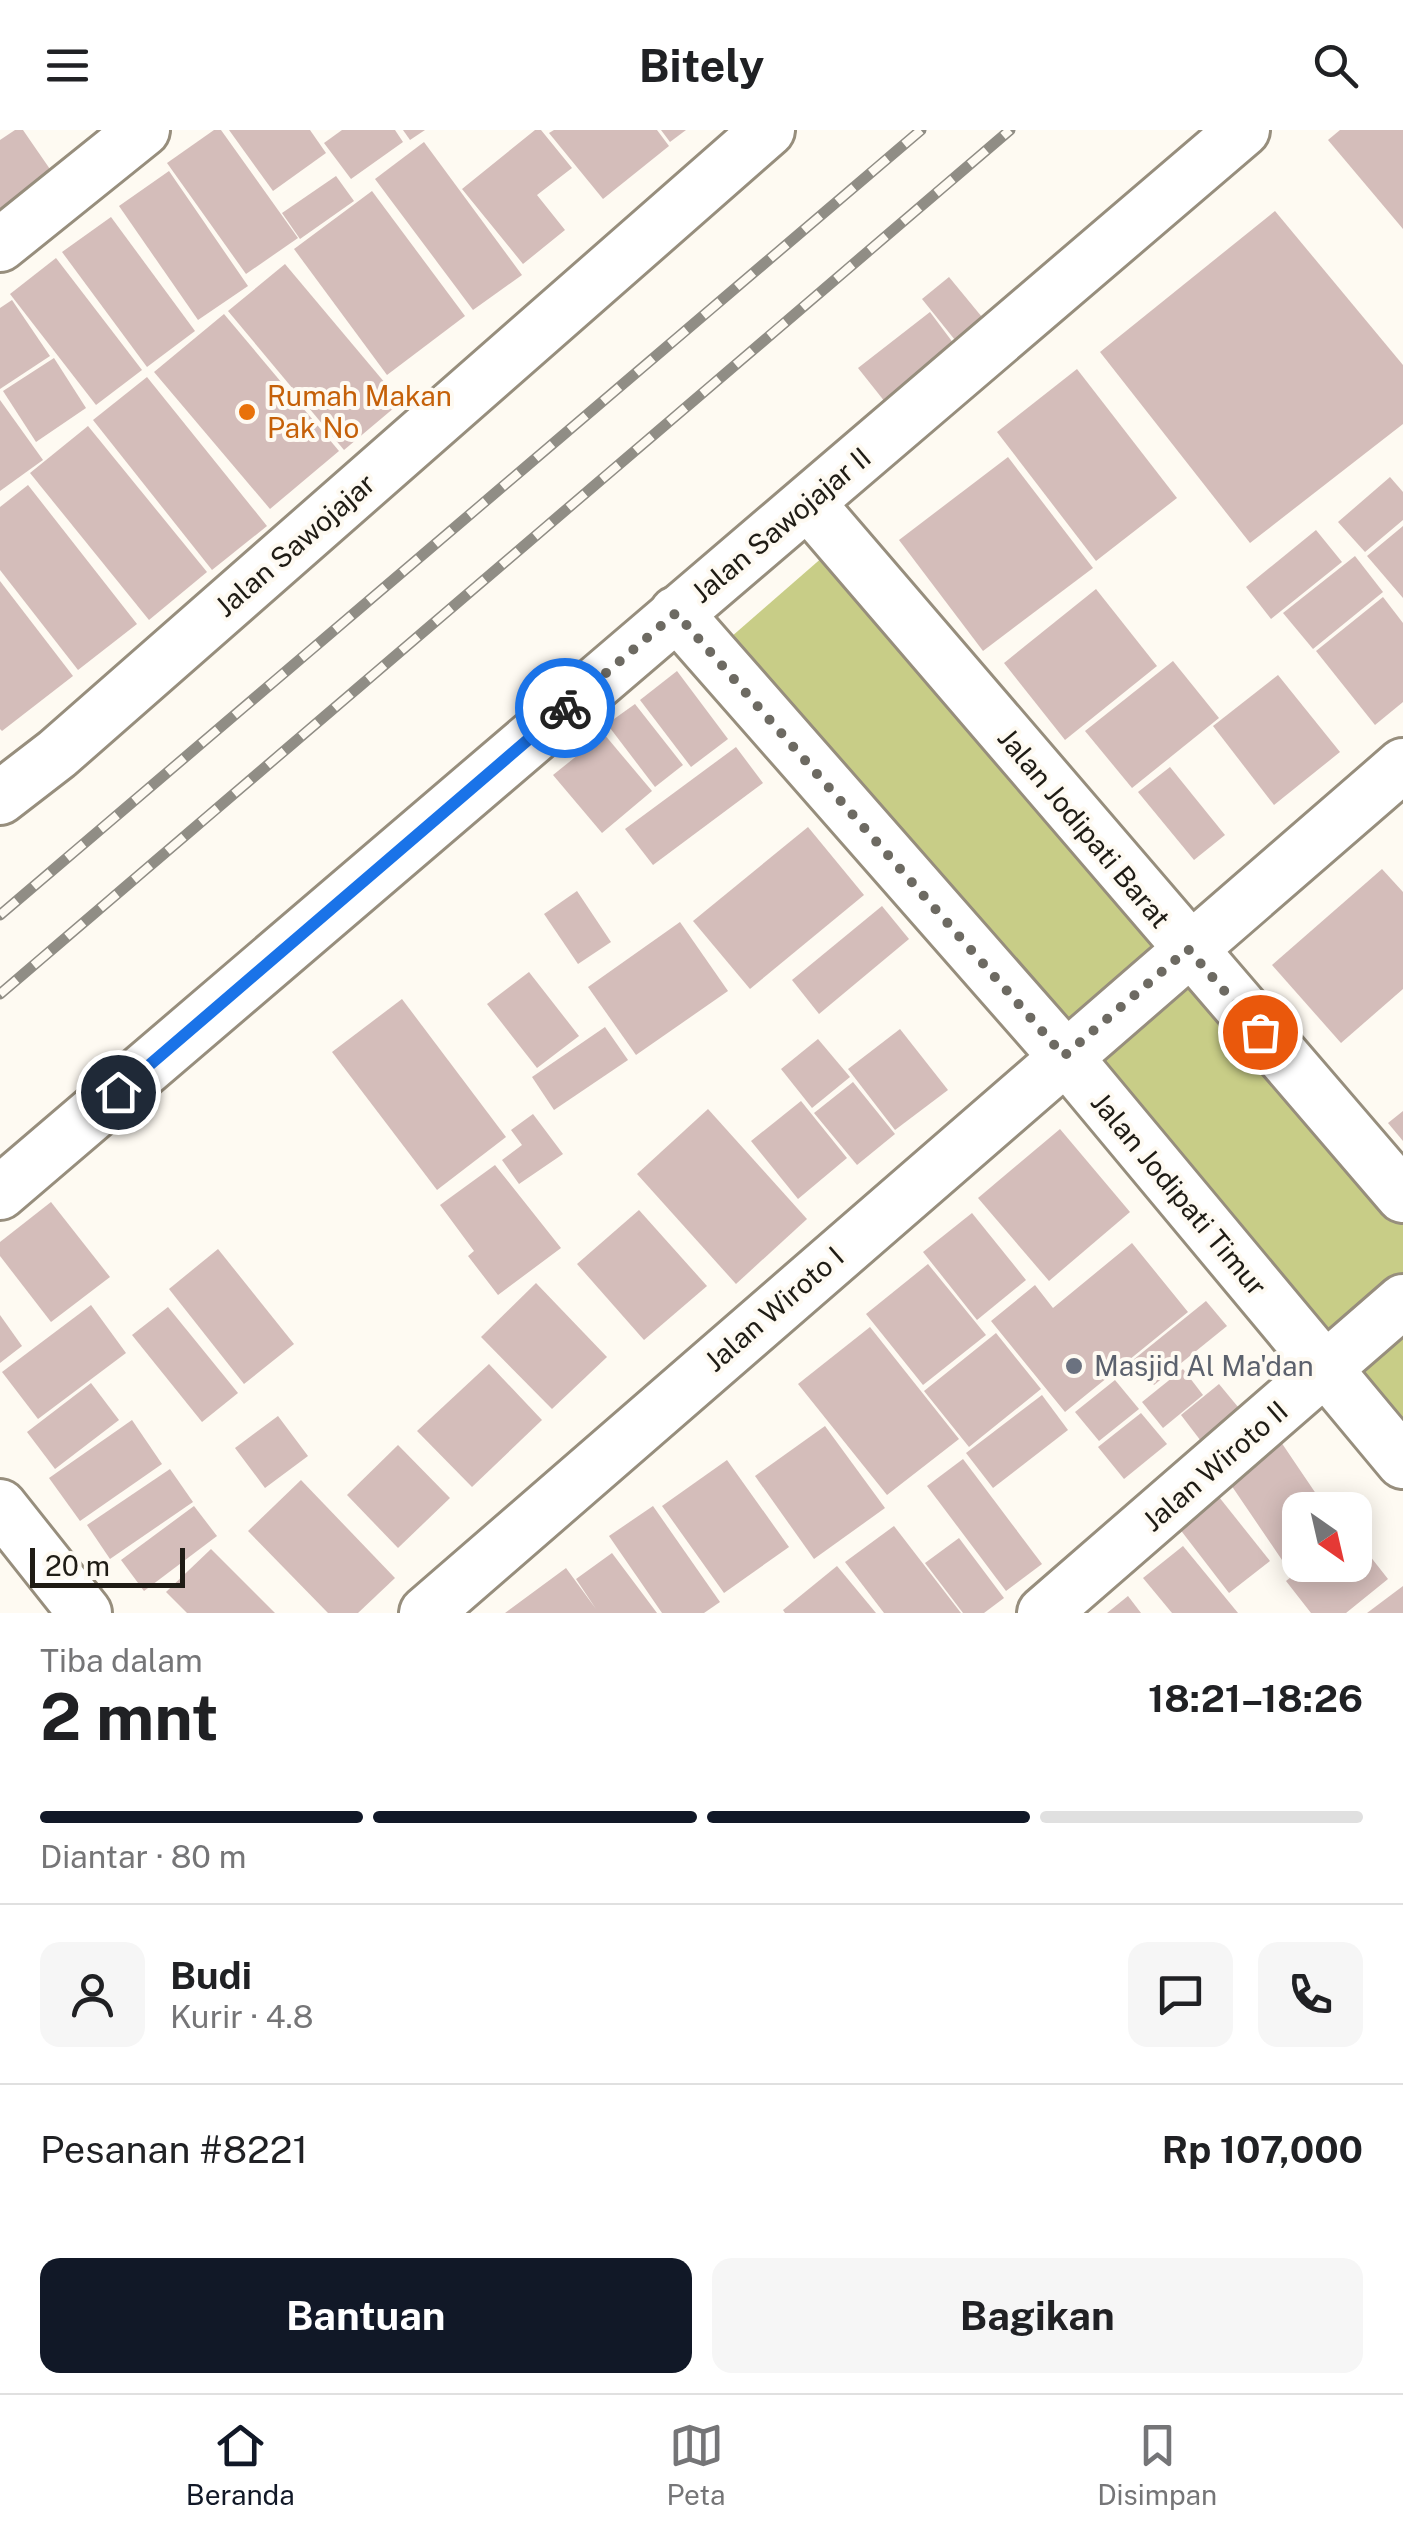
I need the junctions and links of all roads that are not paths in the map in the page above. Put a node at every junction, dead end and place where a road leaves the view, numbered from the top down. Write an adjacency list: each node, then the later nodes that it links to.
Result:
1 (768, 130): 8 (street, Jalan Sawojajar)
2 (1242, 130): 5 (street, Jalan Sawojajar II)
3 (115, 138): 4 (street)
4 (0, 245)
5 (808, 503): 6 (street, Jalan Sawojajar II); 9 (street, Jalan Jodipati Barat)
6 (676, 613): 10 (street, Jalan Jodipati Timur); 11 (street, Jalan Sawojajar II)
7 (1403, 765): 9 (street, Jalan Wiroto I)
8 (0, 798)
9 (1188, 949): 10 (street, Jalan Wiroto I); 12 (street, Jalan Jodipati Barat)
10 (1064, 1056): 14 (street, Jalan Jodipati Timur); 18 (street, Jalan Wiroto I)
11 (0, 1192)
12 (1403, 1196)
13 (1394, 1309): 14 (street, Jalan Wiroto II)
14 (1326, 1371): 15 (street, Jalan Jodipati Timur); 19 (street, Jalan Wiroto II)
15 (1403, 1462)
16 (0, 1506): 17 (street)
17 (85, 1613)
18 (426, 1613)
19 (1044, 1613)

